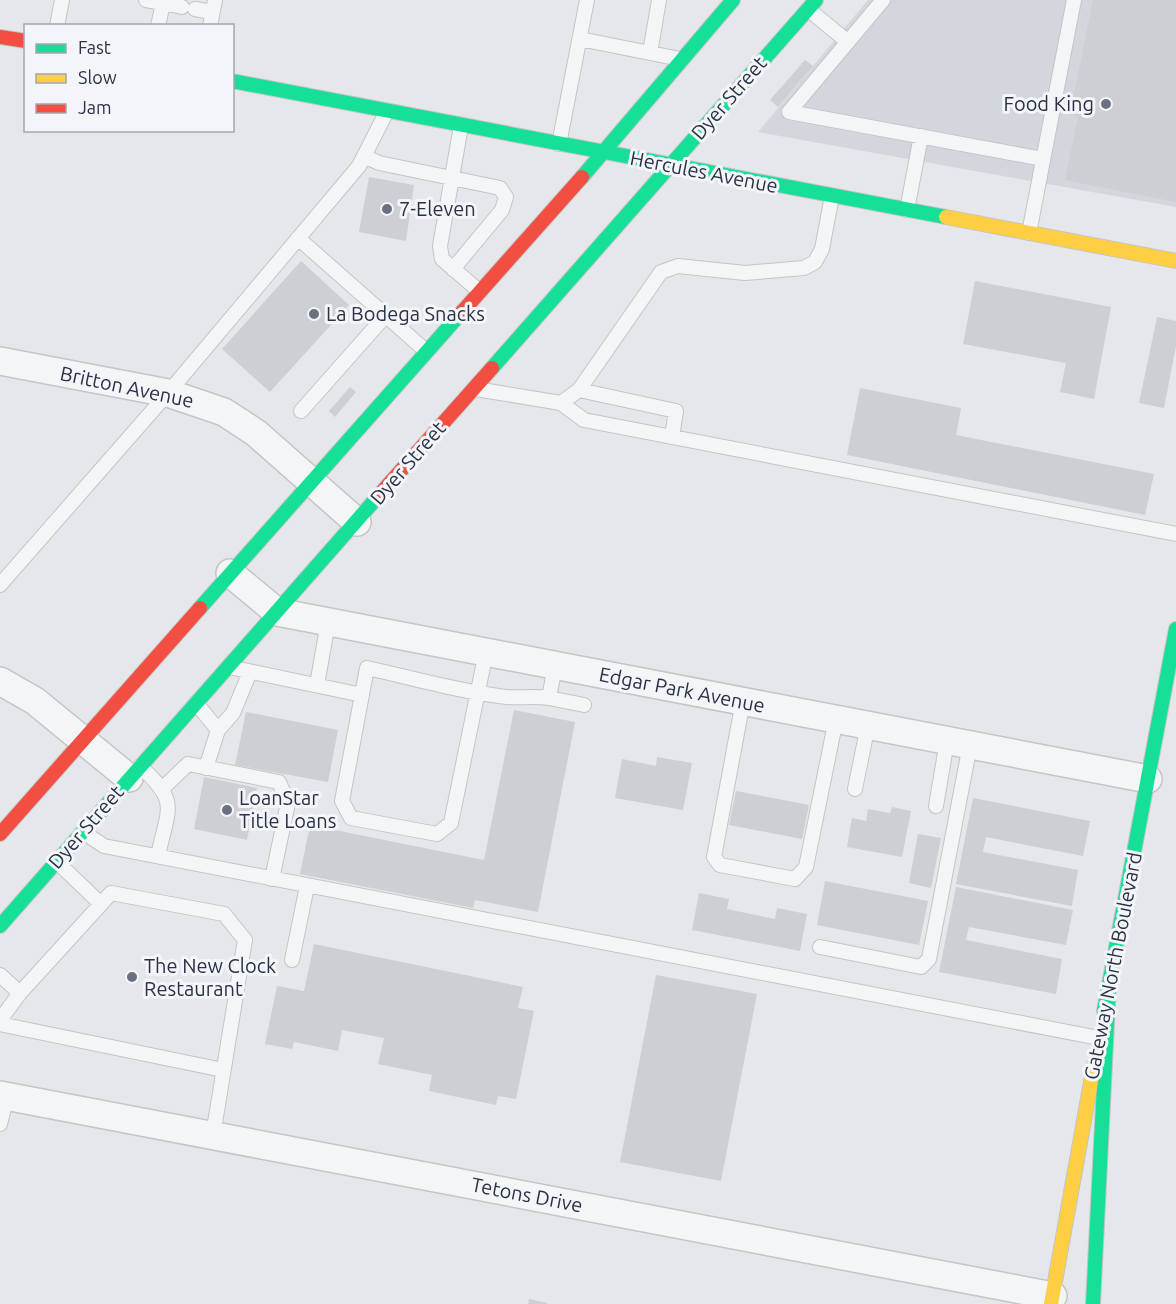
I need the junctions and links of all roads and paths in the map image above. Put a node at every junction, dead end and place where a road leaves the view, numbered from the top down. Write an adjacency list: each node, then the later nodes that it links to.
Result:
1 (62, 0): 11 (lane)
2 (146, 0): 8 (lane)
3 (587, 0): 14 (lane)
4 (659, 0): 17 (lane)
5 (733, 0): 18 (main road)
6 (883, 0): 16 (lane)
7 (1074, 0): 26 (lane)
8 (163, 2): 10 (lane); 12 (lane)
9 (812, 5): 16 (lane); 27 (main road, Dyer Street)
10 (212, 13)
11 (57, 24)
12 (158, 24)
13 (0, 37): 15 (main road)
14 (580, 39): 17 (lane); 23 (lane)
15 (24, 41)
16 (848, 42): 22 (lane)
17 (650, 53): 18 (lane)
18 (682, 60): 24 (main road)
19 (234, 81): 20 (main road, Hercules Avenue)
20 (387, 111): 21 (main road, Hercules Avenue); 25 (lane)
21 (461, 126): 23 (main road, Hercules Avenue); 28 (lane)
22 (921, 136): 26 (lane); 30 (lane)
23 (559, 144): 24 (main road, Hercules Avenue)
24 (603, 153): 27 (main road, Hercules Avenue); 35 (main road)
25 (364, 156): 28 (lane); 32 (lane)
26 (1043, 159): 31 (lane)
27 (671, 165): 29 (main road, Hercules Avenue); 39 (main road, Dyer Street)
28 (452, 178): 34 (lane); 34 (lane)
29 (832, 196): 30 (main road, Hercules Avenue); 40 (lane)
30 (907, 210): 31 (main road, Hercules Avenue)
31 (1029, 233): 33 (main road, Hercules Avenue)
32 (298, 238): 36 (lane); 41 (lane)
33 (1176, 261)
34 (453, 269): 35 (lane)
35 (479, 291): 37 (main road)
36 (386, 315): 37 (lane); 43 (lane)
37 (426, 351): 45 (main road)
38 (0, 362): 41 (street, Britton Avenue)
39 (474, 389): 42 (lane); 46 (main road, Dyer Street)
40 (579, 390): 42 (lane); 44 (lane)
41 (168, 393): 45 (street, Britton Avenue); 49 (lane)
42 (561, 403): 44 (lane)
43 (301, 411)
44 (672, 437): 47 (lane)
45 (310, 481): 46 (street, Britton Avenue); 48 (main road)
46 (357, 522): 50 (main road, Dyer Street)
47 (1176, 534)
48 (230, 573): 50 (street, Edgar Park Avenue); 68 (main road)
49 (0, 585)
50 (277, 612): 51 (street, Edgar Park Avenue); 55 (main road, Dyer Street)
51 (328, 622): 53 (street, Edgar Park Avenue); 58 (lane)
52 (1176, 629): 72 (main road, Gateway North Boulevard)
53 (486, 652): 54 (street, Edgar Park Avenue); 59 (lane)
54 (555, 666): 61 (lane); 62 (street, Edgar Park Avenue)
55 (228, 667): 56 (lane); 63 (main road, Dyer Street)
56 (250, 672): 58 (lane); 67 (lane)
57 (0, 681): 68 (street)
58 (317, 685): 60 (lane)
59 (478, 691): 60 (lane); 60 (lane); 61 (lane)
60 (362, 695)
61 (549, 698): 64 (lane)
62 (743, 701): 65 (street, Edgar Park Avenue); 65 (lane)
63 (196, 703): 67 (lane); 71 (main road, Dyer Street)
64 (584, 705)
65 (836, 719): 66 (street, Edgar Park Avenue)
66 (868, 726): 69 (street, Edgar Park Avenue); 74 (lane)
67 (218, 730): 70 (lane)
68 (84, 739): 71 (street); 77 (main road)
69 (958, 743): 72 (street, Edgar Park Avenue); 75 (lane); 84 (lane)
70 (206, 768): 73 (lane); 80 (lane)
71 (135, 772): 73 (lane); 76 (main road, Dyer Street)
72 (1148, 779): 87 (main road, Gateway North Boulevard)
73 (163, 788): 78 (lane)
74 (855, 789)
75 (936, 806)
76 (83, 832): 78 (lane); 79 (main road, Dyer Street)
77 (0, 834)
78 (158, 856): 80 (lane)
79 (57, 861): 82 (lane); 83 (main road, Dyer Street)
80 (272, 879): 81 (lane)
81 (307, 886): 85 (lane); 90 (lane)
82 (101, 904): 88 (lane); 91 (lane)
83 (0, 926)
84 (820, 947)
85 (291, 960)
86 (0, 975): 88 (lane)
87 (1108, 984): 90 (main road, Gateway North Boulevard); 96 (main road)
88 (20, 993): 89 (lane)
89 (0, 1022): 91 (lane)
90 (1099, 1038): 95 (main road, Gateway North Boulevard)
91 (224, 1070): 94 (lane)
92 (3, 1095): 93 (lane); 94 (street, Tetons Drive)
93 (0, 1124)
94 (213, 1135): 95 (street, Tetons Drive)
95 (1052, 1300)
96 (1093, 1304)

